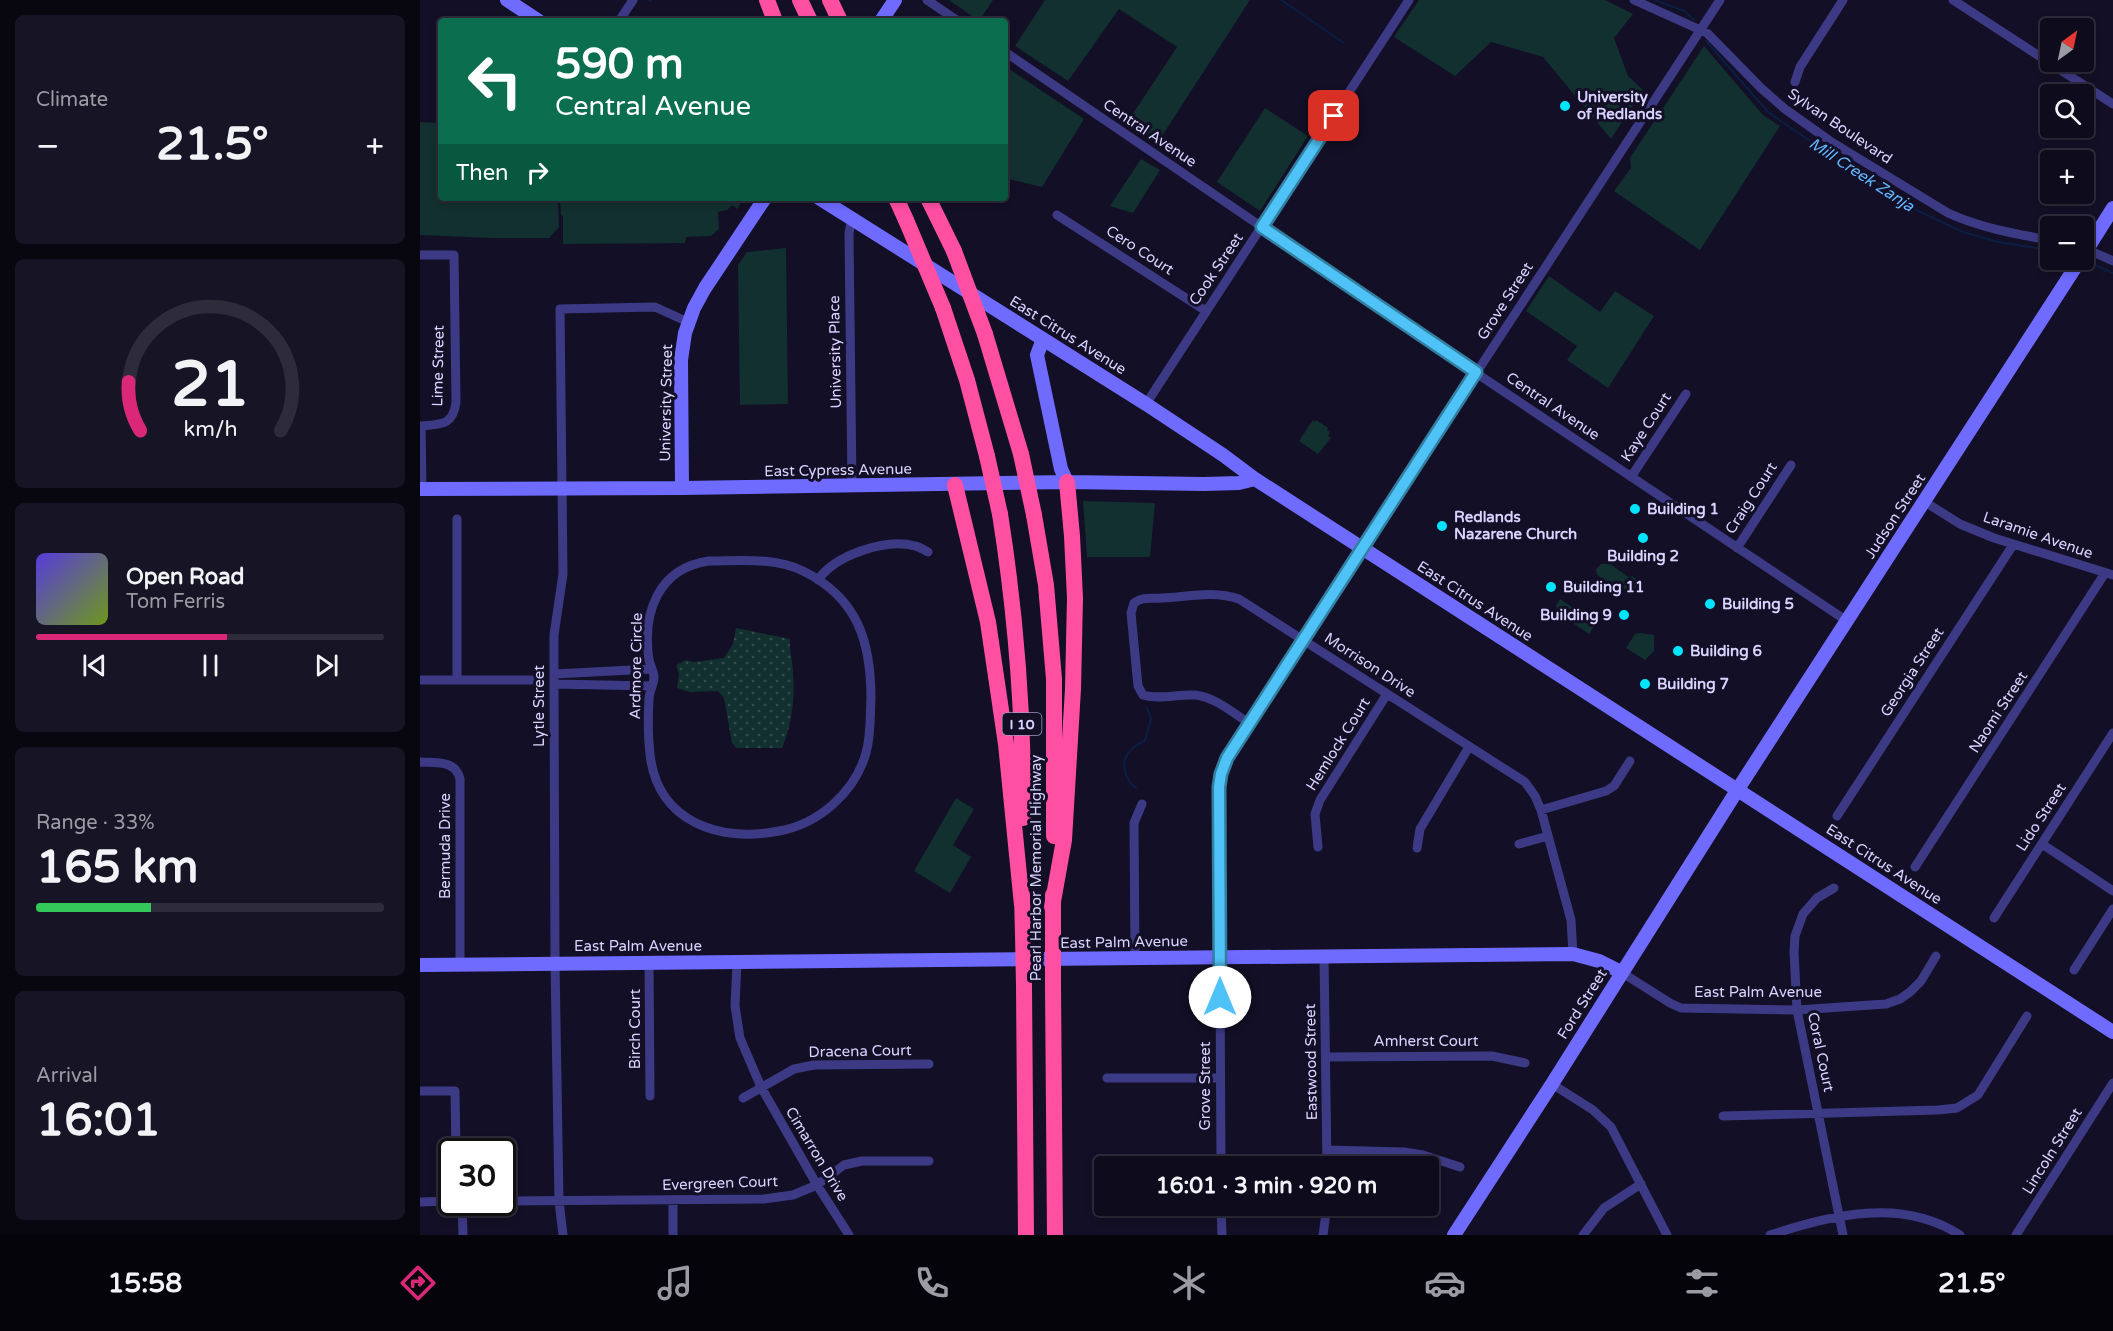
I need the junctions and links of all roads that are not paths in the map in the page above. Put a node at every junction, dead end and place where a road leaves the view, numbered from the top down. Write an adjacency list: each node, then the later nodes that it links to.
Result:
1 (507, 0): 13 (main road)
2 (633, 0): 14 (street)
3 (766, 0): 15 (highway)
4 (800, 0): 16 (highway)
5 (830, 0): 17 (highway)
6 (895, 0): 18 (main road)
7 (927, 0): 19 (street)
8 (1409, 0): 31 (street, Cook Street)
9 (1634, 0): 20 (street, Sylvan Boulevard)
10 (1720, 0): 20 (street, Grove Street)
11 (1843, 0): 22 (street)
12 (1953, 0): 23 (street)
13 (534, 18)
14 (621, 18)
15 (774, 18)
16 (809, 18)
17 (839, 18)
18 (884, 18)
19 (954, 18)
20 (1700, 31): 33 (street, Sylvan Boulevard); 41 (street, Grove Street)
21 (1008, 54): 31 (street, Central Avenue)
22 (1795, 82)
23 (2113, 104)
24 (763, 201): 39 (main road, University Street)
25 (824, 201): 30 (main road, East Citrus Avenue)
26 (897, 201): 88 (highway, Pearl Harbor Memorial Highway / I 10, bridge)
27 (929, 201): 89 (highway, Pearl Harbor Memorial Highway / I 10, bridge)
28 (2113, 208): 32 (main road, Judson Street)
29 (1057, 215): 38 (street, Cero Court)
30 (852, 217): 40 (main road, East Citrus Avenue); 50 (street, University Place)
31 (1262, 227): 38 (street, Cook Street); 41 (street, Central Avenue)
32 (2094, 236)
33 (2040, 238)
34 (420, 255): 44 (street, Lime Street)
35 (2094, 255): 36 (street)
36 (2113, 261)
37 (2072, 270): 54 (main road, Judson Street)
38 (1206, 310): 43 (street, Cook Street)
39 (688, 322): 51 (main road, University Street); 53 (street, Lytle Street)
40 (1042, 339): 43 (main road, East Citrus Avenue); 48 (main road)
41 (1476, 372): 46 (street, Central Avenue); 57 (street, Grove Street)
42 (1686, 394): 46 (street, Kaye Court)
43 (1146, 404): 47 (main road, East Citrus Avenue)
44 (421, 426): 52 (street, Lime Street)
45 (1791, 465): 58 (street, Craig Court)
46 (1631, 477): 58 (street, Central Avenue)
47 (1255, 479): 48 (main road, East Cypress Avenue); 57 (main road, East Citrus Avenue)
48 (1067, 482): 49 (main road, East Cypress Avenue); 89 (highway)
49 (955, 485): 50 (main road, East Cypress Avenue); 88 (highway)
50 (852, 486): 51 (main road, East Cypress Avenue)
51 (682, 488): 53 (main road, East Cypress Avenue)
52 (421, 489): 53 (main road, East Cypress Avenue)
53 (563, 489): 65 (street, Lytle Street)
54 (1924, 502): 56 (street, Laramie Avenue); 62 (main road, Judson Street)
55 (457, 519): 67 (street)
56 (2013, 545): 60 (street, Laramie Avenue); 79 (street, Georgia Street)
57 (1362, 547): 63 (street, Grove Street); 76 (main road, East Citrus Avenue)
58 (1737, 548): 62 (street, Central Avenue)
59 (928, 552): 61 (street)
60 (2109, 574): 85 (street, Naomi Street)
61 (818, 580): 64 (street, Ardmore Circle); 69 (street, Ardmore Circle)
62 (1847, 621): 76 (main road, Judson Street)
63 (1303, 639): 70 (street, Morrison Drive); 71 (street, Grove Street); 71 (street, Morrison Drive)
64 (651, 669): 65 (street); 69 (street, Ardmore Circle)
65 (554, 679): 69 (street); 97 (street, Lytle Street)
66 (420, 680): 67 (street)
67 (457, 680): 68 (street)
68 (531, 680)
69 (651, 686)
70 (1387, 694): 73 (street, Morrison Drive); 83 (street, Hemlock Court)
71 (1249, 723): 95 (street, Grove Street)
72 (2113, 733): 82 (street, Lido Street)
73 (1469, 747): 78 (street, Morrison Drive); 84 (street)
74 (1630, 761): 78 (street)
75 (420, 762): 99 (street, Bermuda Drive)
76 (1738, 789): 103 (main road, Ford Street); 106 (main road, East Citrus Avenue)
77 (1142, 804): 96 (street)
78 (1542, 810): 80 (street, Morrison Drive)
79 (1837, 816)
80 (1548, 836): 81 (street); 92 (street, Morrison Drive)
81 (1519, 844)
82 (2042, 844): 87 (street); 91 (street, Lido Street)
83 (1318, 847)
84 (1418, 848)
85 (1915, 867)
86 (1834, 888): 104 (street, Coral Court)
87 (2113, 891)
88 (1022, 905): 141 (highway, Pearl Harbor Memorial Highway / I 10, bridge)
89 (1052, 907): 142 (highway, Pearl Harbor Memorial Highway / I 10, bridge)
90 (2113, 909): 102 (street)
91 (1994, 918)
92 (1573, 954): 93 (main road, East Palm Avenue); 103 (main road, East Palm Avenue)
93 (1324, 956): 95 (main road, East Palm Avenue); 107 (street, Eastwood Street)
94 (1936, 956): 104 (street, East Palm Avenue)
95 (1219, 957): 96 (main road, East Palm Avenue); 111 (street, Grove Street)
96 (1135, 958): 100 (main road, East Palm Avenue)
97 (555, 962): 98 (main road, East Palm Avenue); 99 (main road, East Palm Avenue); 130 (street, Lytle Street)
98 (650, 962): 100 (main road, East Palm Avenue); 116 (street, Birch Court)
99 (460, 963): 101 (main road, East Palm Avenue)
100 (737, 963): 114 (street, Cimarron Drive)
101 (420, 965)
102 (2074, 970)
103 (1621, 972): 104 (street, East Palm Avenue); 113 (main road, Ford Street)
104 (1797, 1010): 118 (street, Coral Court)
105 (2027, 1016): 118 (street)
106 (2113, 1032)
107 (1326, 1057): 108 (street, Amherst Court); 121 (street, Eastwood Street)
108 (1525, 1063)
109 (929, 1064): 114 (street, Dracena Court)
110 (1107, 1078): 111 (street)
111 (1220, 1078): 122 (street, Grove Street)
112 (2113, 1083): 151 (street, Lincoln Street)
113 (1552, 1084): 126 (street); 145 (main road, Ford Street)
114 (761, 1087): 117 (street); 127 (street, Cimarron Drive)
115 (420, 1091): 120 (street)
116 (650, 1096)
117 (743, 1098)
118 (1819, 1114): 119 (street); 136 (street, Coral Court)
119 (1724, 1116)
120 (456, 1138)
121 (1327, 1150): 123 (street, Eastwood Street); 125 (street)
122 (1221, 1156)
123 (1327, 1156)
124 (929, 1161): 127 (street, Evergreen Court)
125 (1460, 1167)
126 (1641, 1184): 146 (street); 147 (street)
127 (817, 1185): 131 (street, Evergreen Court); 140 (street, Cimarron Drive)
128 (438, 1201): 132 (street)
129 (516, 1201): 130 (street, Evergreen Court)
130 (560, 1201): 131 (street, Evergreen Court); 138 (street, Lytle Street)
131 (673, 1201): 139 (street)
132 (420, 1202)
133 (462, 1216): 137 (street)
134 (1221, 1216): 143 (street)
135 (1326, 1216): 144 (street)
136 (1839, 1217): 148 (street); 149 (street, Coral Court); 150 (street)
137 (463, 1235)
138 (563, 1235)
139 (673, 1235)
140 (849, 1235)
141 (1026, 1235)
142 (1055, 1235)
143 (1222, 1235)
144 (1323, 1235)
145 (1454, 1235)
146 (1583, 1235)
147 (1667, 1235)
148 (1770, 1235)
149 (1843, 1235)
150 (1960, 1235)
151 (2016, 1235)

